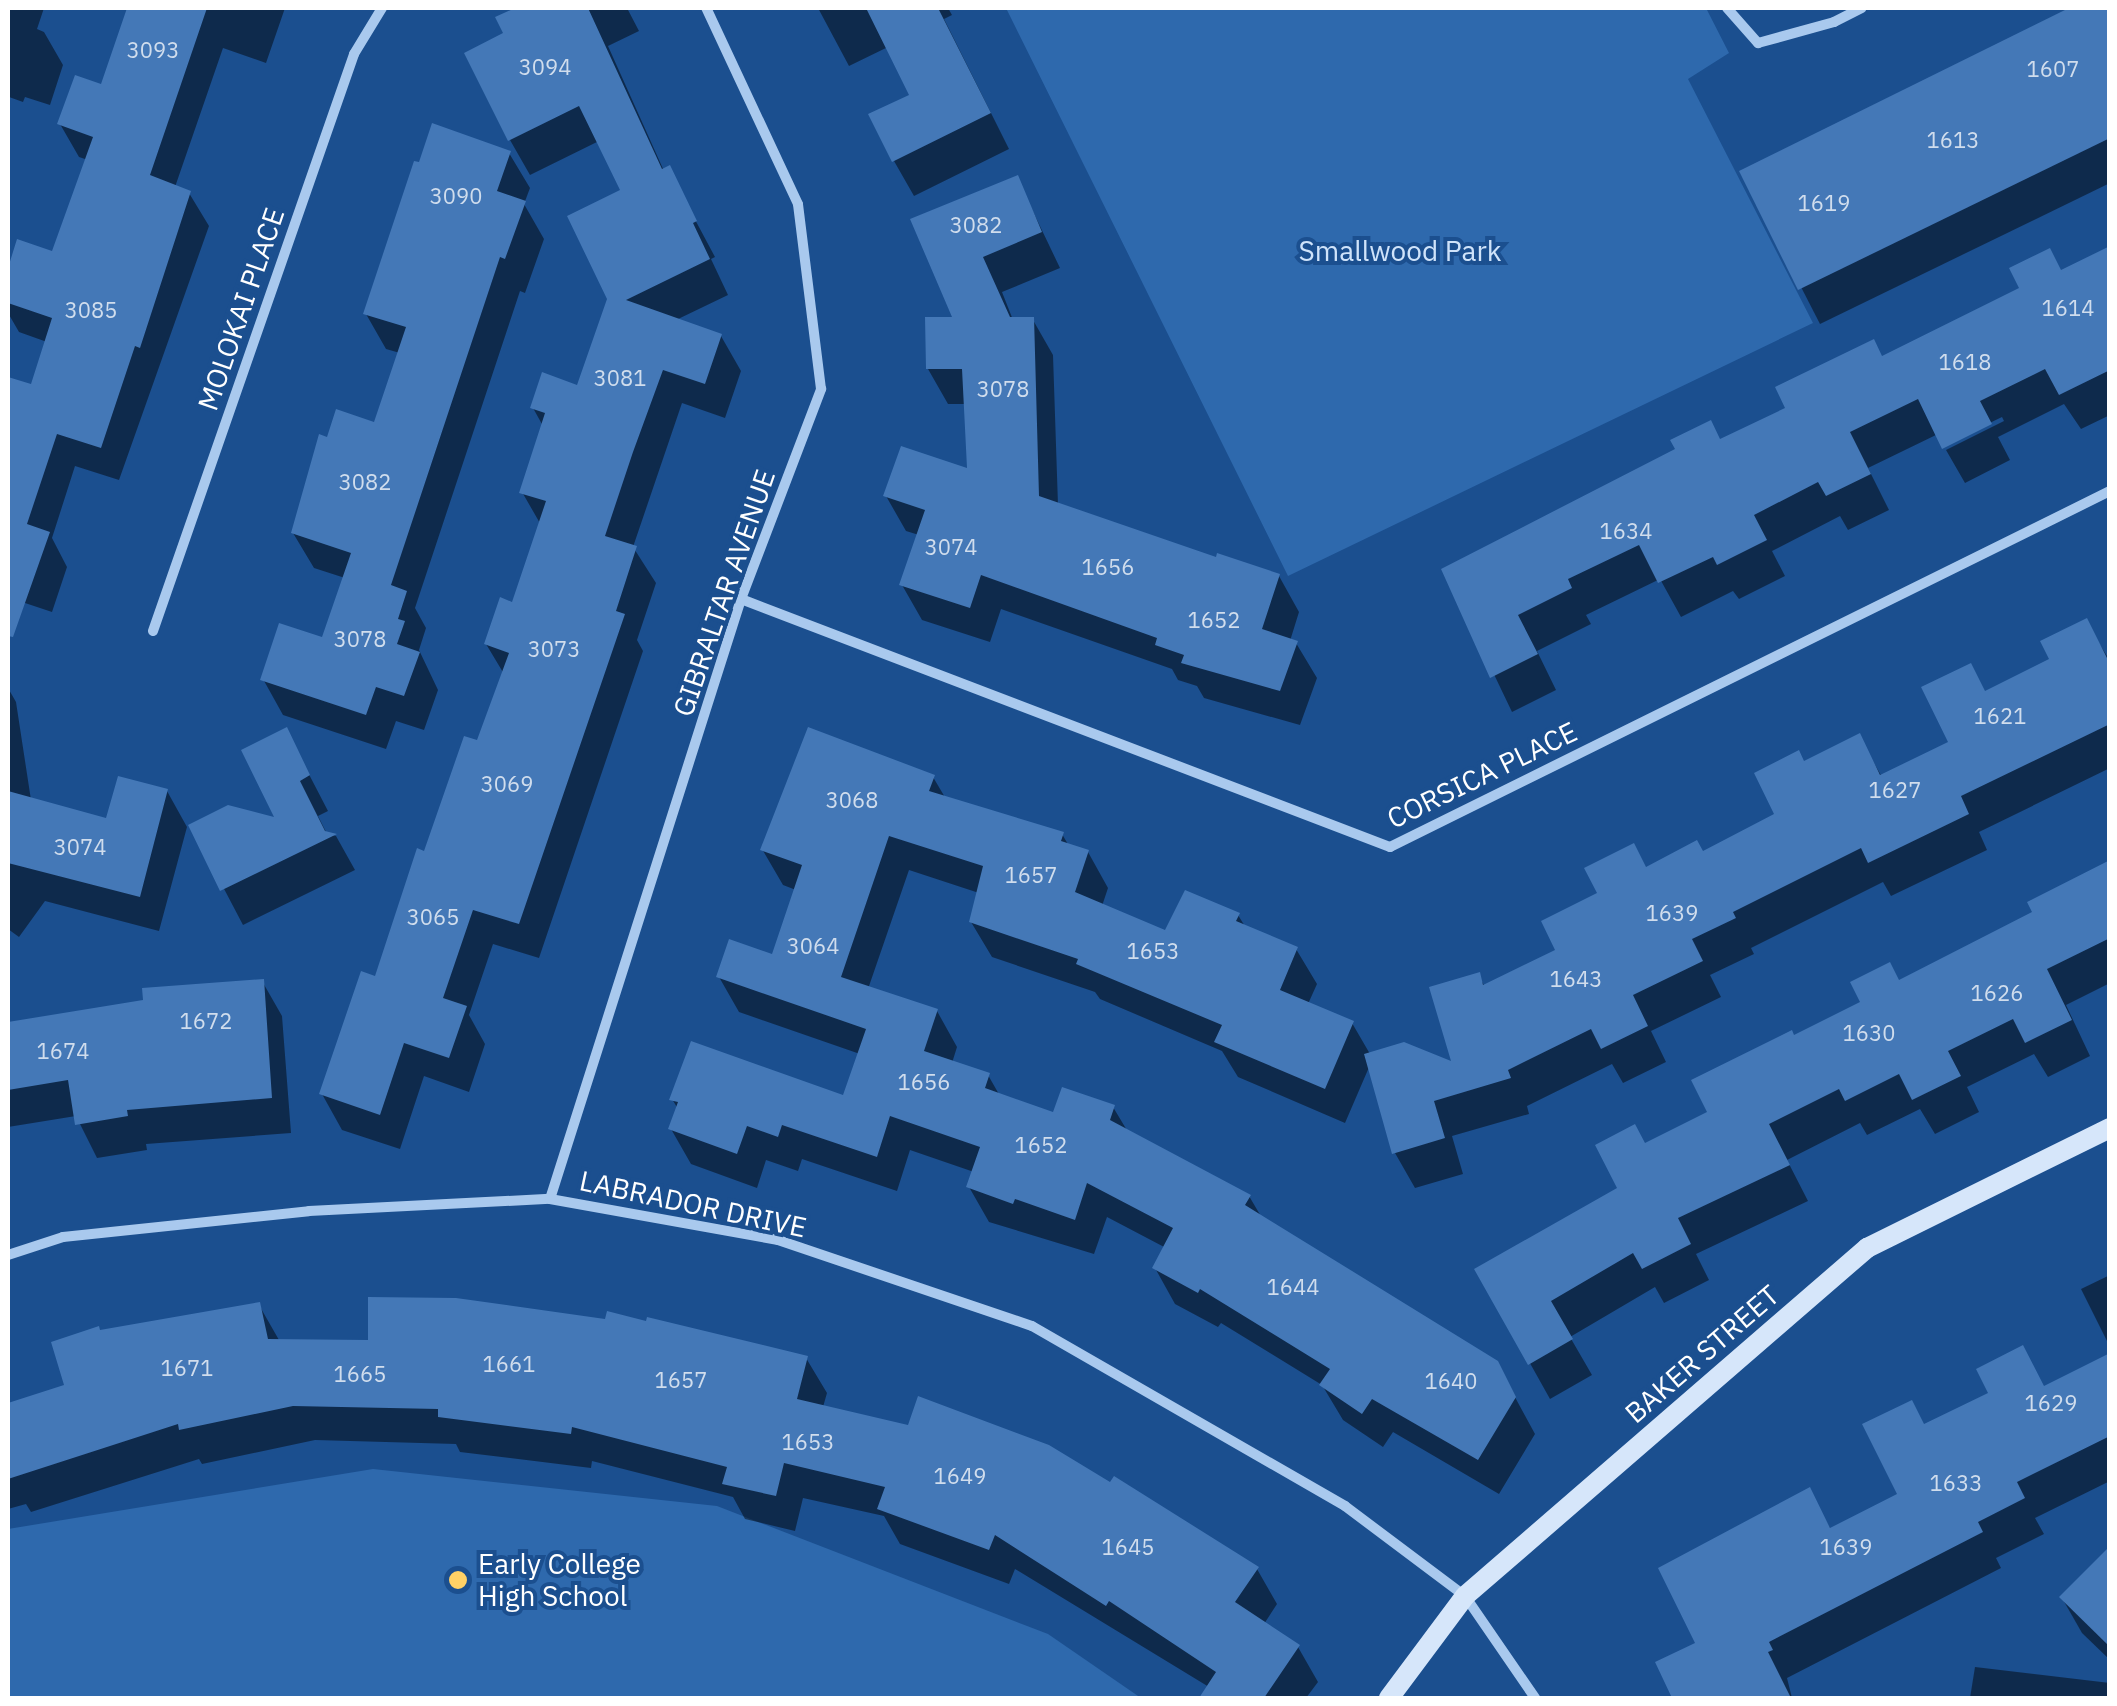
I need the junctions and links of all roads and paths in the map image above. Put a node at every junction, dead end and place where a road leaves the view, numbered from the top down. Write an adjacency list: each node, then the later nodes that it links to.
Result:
1 (382, 8): 7 (street, MOLOKAI PLACE)
2 (706, 8): 6 (street, GIBRALTAR AVENUE)
3 (1727, 8): 4 (street)
4 (1862, 8)
5 (2110, 491): 6 (street, CORSICA PLACE)
6 (742, 598): 9 (street, GIBRALTAR AVENUE)
7 (153, 631)
8 (2110, 1128): 11 (street, BAKER STREET)
9 (550, 1198): 10 (street, LABRADOR DRIVE); 11 (street, LABRADOR DRIVE)
10 (8, 1255)
11 (1465, 1596): 12 (street, BAKER STREET); 13 (street, LABRADOR DRIVE)
12 (1389, 1698)
13 (1535, 1698)

